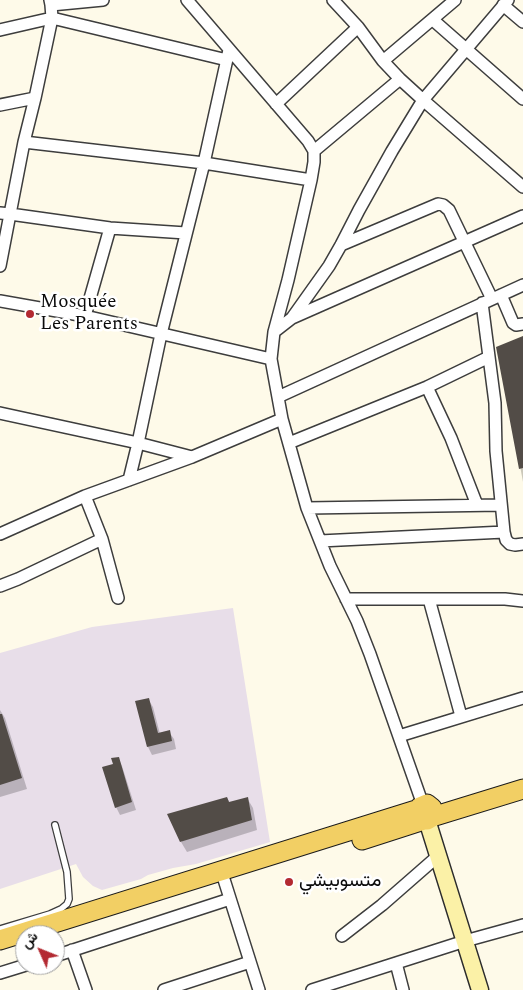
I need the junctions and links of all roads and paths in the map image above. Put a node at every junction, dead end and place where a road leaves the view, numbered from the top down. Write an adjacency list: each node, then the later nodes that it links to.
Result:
1 (103, 0): 5 (street)
2 (187, 0): 13 (street)
3 (333, 0): 10 (street)
4 (455, 0): 8 (street)
5 (51, 2): 7 (street)
6 (506, 3): 9 (street); 12 (street)
7 (52, 18): 11 (street); 13 (street); 16 (street)
8 (433, 20): 12 (street); 14 (street)
9 (523, 22)
10 (358, 27): 14 (street); 19 (street)
11 (0, 30)
12 (466, 49): 17 (street); 18 (street)
13 (228, 55): 19 (street); 23 (street)
14 (383, 61): 15 (street)
15 (400, 79): 18 (street); 22 (street)
16 (35, 98): 20 (street); 21 (street)
17 (523, 99)
18 (423, 100): 25 (street); 31 (street)
19 (276, 104): 22 (street)
20 (0, 105)
21 (24, 142): 23 (street); 26 (street)
22 (314, 152): 24 (street)
23 (204, 163): 24 (street); 29 (street)
24 (311, 180): 39 (street)
25 (523, 187)
26 (5, 214): 28 (street); 32 (street)
27 (523, 216): 30 (street)
28 (110, 228): 29 (street); 36 (street)
29 (186, 233): 40 (street)
30 (465, 242): 31 (street); 34 (street); 37 (street)
31 (341, 245): 37 (street)
32 (0, 266)
33 (523, 285): 34 (street)
34 (492, 299): 38 (street); 41 (street); 44 (street)
35 (0, 301): 36 (street)
36 (85, 316): 40 (street)
37 (292, 318): 39 (street)
38 (523, 324)
39 (274, 332): 42 (street)
40 (161, 334): 42 (street); 48 (street)
41 (489, 357): 43 (street); 53 (street)
42 (271, 359): 44 (street)
43 (427, 387): 47 (street); 52 (street)
44 (278, 397): 46 (street)
45 (0, 413): 48 (street)
46 (282, 419): 47 (street); 49 (street)
47 (289, 443): 54 (street)
48 (138, 444): 49 (street); 50 (street)
49 (192, 457): 50 (street)
50 (129, 480): 51 (street)
51 (85, 496): 56 (street); 57 (street)
52 (477, 505): 53 (street); 54 (street)
53 (501, 505): 55 (street)
54 (307, 508): 58 (street)
55 (504, 532): 58 (street); 59 (street)
56 (0, 534)
57 (102, 539): 60 (street); 61 (street)
58 (320, 541): 62 (street)
59 (523, 544)
60 (0, 586)
61 (118, 598)
62 (346, 599): 63 (street); 67 (street)
63 (429, 599): 64 (street); 66 (street)
64 (523, 601)
65 (523, 698): 66 (street)
66 (461, 716): 67 (street)
67 (399, 736): 70 (street)
68 (523, 777): 70 (main road)
69 (523, 789): 70 (main road)
70 (426, 813): 72 (main road); 73 (main road)
71 (56, 825): 75 (lane)
72 (438, 856): 77 (street); 79 (main road)
73 (225, 883): 76 (main road); 78 (main road); 82 (street); 84 (street)
74 (523, 925): 79 (street)
75 (0, 929)
76 (65, 931)
77 (342, 936)
78 (0, 940)
79 (465, 942): 85 (street); 93 (main road)
80 (15, 946): 81 (main road)
81 (0, 950)
82 (72, 950): 83 (street); 88 (street)
83 (65, 952)
84 (250, 962): 89 (street); 90 (street)
85 (396, 964): 91 (street); 92 (street)
86 (15, 968): 87 (street)
87 (0, 973)
88 (86, 990)
89 (164, 990)
90 (259, 990)
91 (312, 990)
92 (404, 990)
93 (480, 990)

